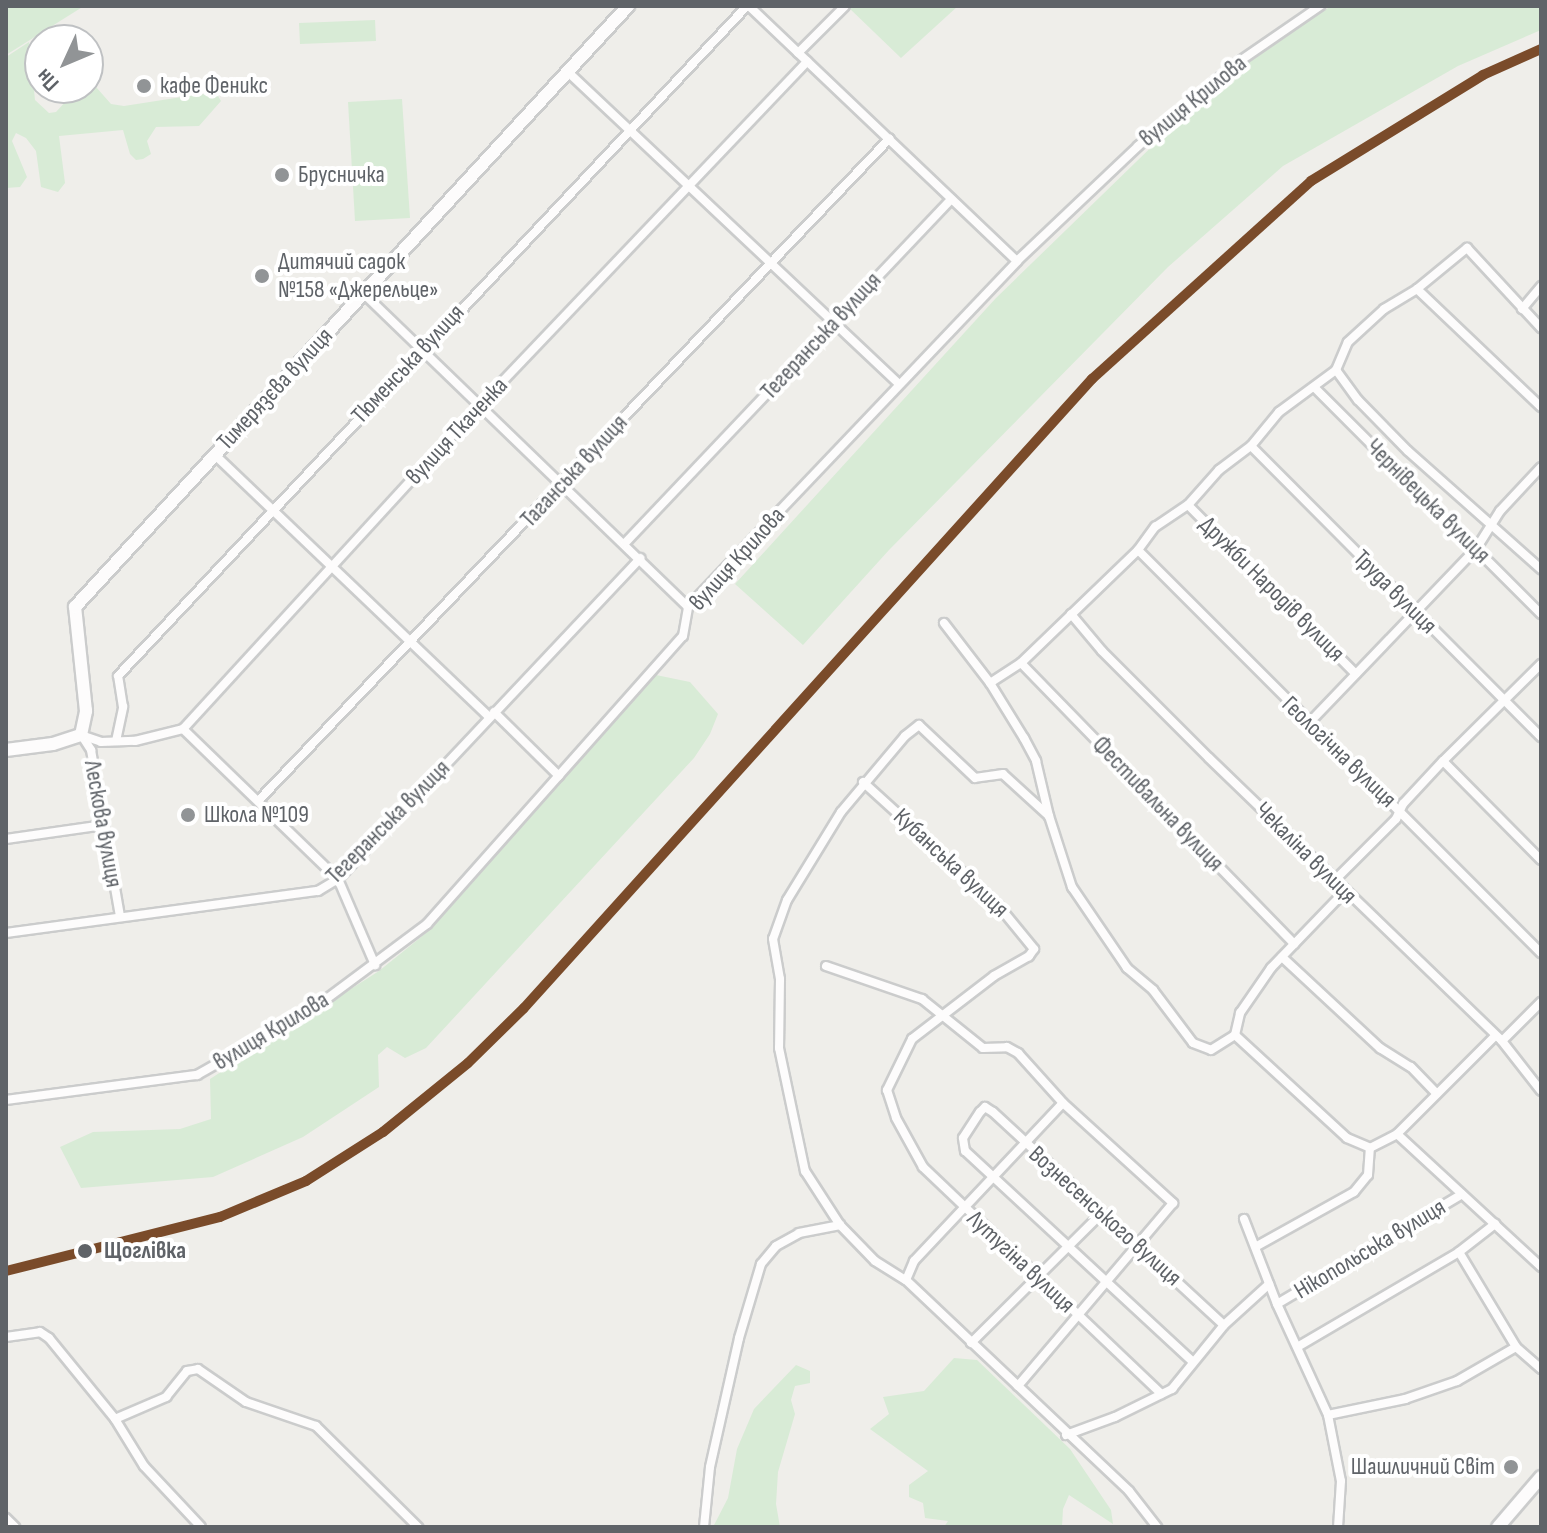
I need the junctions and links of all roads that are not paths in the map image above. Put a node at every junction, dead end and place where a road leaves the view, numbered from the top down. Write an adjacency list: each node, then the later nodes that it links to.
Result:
1 (628, 6): 7 (street, Тимерязєва вулиця)
2 (748, 6): 5 (street); 8 (street, Тюменська вулиця)
3 (845, 6): 5 (street)
4 (1320, 6): 12 (street, вулиця Крилова)
5 (798, 53): 6 (street)
6 (807, 61): 9 (street); 10 (street, вулиця Ткаченка)
7 (568, 72): 8 (street); 16 (street, Тимерязєва вулиця)
8 (631, 130): 10 (street); 20 (street, Тюменська вулиця)
9 (889, 139): 11 (street); 13 (street, Таганська вулиця)
10 (689, 185): 13 (street); 24 (street, вулиця Ткаченка)
11 (951, 199): 12 (street); 18 (street, Тегеранська вулиця)
12 (1017, 261): 22 (street, вулиця Крилова)
13 (768, 265): 18 (street); 29 (street, Таганська вулиця)
14 (1541, 286): 17 (street)
15 (1417, 289): 17 (street); 21 (street); 25 (street)
16 (363, 293): 20 (street); 27 (street, Тимерязєва вулиця)
17 (1522, 309): 19 (street)
18 (833, 323): 22 (street); 33 (street, Тегеранська вулиця)
19 (1541, 328)
20 (420, 350): 24 (street); 31 (street, Тюменська вулиця)
21 (1336, 370): 23 (street); 32 (street)
22 (899, 384): 39 (street, вулиця Крилова)
23 (1314, 387): 26 (street); 34 (street, Чернівецька вулиця)
24 (479, 406): 29 (street); 37 (street, вулиця Ткаченка)
25 (1541, 407)
26 (1251, 446): 30 (street); 40 (street, Труда вулиця)
27 (214, 454): 31 (street); 53 (street, Тимерязєва вулиця)
28 (1541, 467): 32 (street)
29 (562, 484): 33 (street); 44 (street, Таганська вулиця)
30 (1188, 505): 35 (street); 47 (street, Дружби Народів вулиця)
31 (272, 510): 37 (street); 55 (street, Тюменська вулиця)
32 (1493, 524): 34 (street); 38 (street)
33 (625, 543): 36 (street)
34 (1476, 549): 40 (street); 42 (street, Чернівецька вулиця)
35 (1138, 550): 41 (street); 51 (street, Геологічна вулиця)
36 (641, 558): 39 (street); 50 (street, Тегеранська вулиця)
37 (331, 566): 44 (street); 52 (street, вулиця Ткаченка)
38 (1541, 569)
39 (688, 607): 58 (street, вулиця Крилова)
40 (1415, 612): 47 (street); 49 (street, Труда вулиця)
41 (1071, 614): 45 (street); 67 (street, Чекаліна вулиця)
42 (1541, 614)
43 (944, 623): 48 (street)
44 (412, 641): 50 (street); 60 (street, Таганська вулиця)
45 (1021, 663): 48 (street); 71 (street, Фестивальна вулиця)
46 (1541, 664): 49 (street)
47 (1356, 674): 51 (street)
48 (990, 683): 62 (street)
49 (1503, 699): 54 (street, Труда вулиця); 57 (street)
50 (492, 715): 58 (street); 66 (street, Тегеранська вулиця)
51 (1309, 723): 61 (street, Геологічна вулиця)
52 (183, 729): 55 (street); 60 (street)
53 (81, 735): 55 (street); 56 (street); 63 (street, Лескова вулиця)
54 (1541, 737)
55 (116, 741)
56 (6, 750)
57 (1443, 761): 61 (street); 65 (street)
58 (559, 776): 74 (street, вулиця Крилова)
59 (863, 782): 62 (street); 77 (street, Кубанська вулиця); 93 (street)
60 (258, 801): 66 (street)
61 (1399, 811): 67 (street); 72 (street, Геологічна вулиця)
62 (1049, 816): 78 (street)
63 (104, 825): 64 (street); 69 (street, Лескова вулиця)
64 (6, 839)
65 (1541, 860)
66 (338, 879): 69 (street, Тегеранська вулиця); 74 (street)
67 (1336, 879): 68 (street, Чекаліна вулиця)
68 (1345, 891): 71 (street); 79 (street, Чекаліна вулиця)
69 (120, 916): 70 (street, Тегеранська вулиця)
70 (6, 933)
71 (1294, 944): 73 (street)
72 (1541, 953)
73 (1282, 957): 78 (street); 81 (street)
74 (375, 965): 82 (street, вулиця Крилова)
75 (826, 966): 77 (street)
76 (1541, 1002): 79 (street)
77 (945, 1016): 83 (street); 89 (street, Лутугіна вулиця)
78 (1235, 1035): 86 (street)
79 (1498, 1038): 80 (street, Чекаліна вулиця); 81 (street)
80 (1541, 1091)
81 (1437, 1094): 84 (street)
82 (6, 1100)
83 (1063, 1103): 85 (street); 94 (street)
84 (1397, 1134): 86 (street); 88 (street)
85 (1025, 1143): 87 (street); 87 (street, Вознесенського вулиця); 90 (street, Вознесенського вулиця)
86 (1370, 1148): 96 (street)
87 (992, 1177): 89 (street); 95 (street)
88 (1462, 1194): 92 (street); 103 (street, Нікопольська вулиця)
89 (963, 1208): 99 (street, Лутугіна вулиця); 100 (street)
90 (1102, 1213): 94 (street, Вознесенського вулиця); 95 (street)
91 (1244, 1219): 96 (street)
92 (1495, 1224): 97 (street); 98 (street)
93 (840, 1225): 100 (street); 122 (street)
94 (1136, 1245): 101 (street); 105 (street, Вознесенського вулиця)
95 (1069, 1246): 99 (street); 101 (street)
96 (1257, 1246): 102 (street)
97 (1459, 1252): 108 (street); 109 (street)
98 (1541, 1267)
99 (1038, 1279): 104 (street, Лутугіна вулиця); 107 (street)
100 (906, 1280): 107 (street)
101 (1106, 1281): 104 (street); 110 (street)
102 (1269, 1284): 103 (street); 105 (street)
103 (1277, 1304): 108 (street)
104 (1077, 1316): 112 (street); 113 (street, Лутугіна вулиця)
105 (1224, 1325): 110 (street)
106 (6, 1337): 115 (street)
107 (971, 1343): 112 (street)
108 (1299, 1346): 114 (street)
109 (1516, 1347): 111 (street); 114 (street)
110 (1192, 1361): 113 (street)
111 (1541, 1369)
112 (1018, 1386): 116 (street)
113 (1161, 1394): 116 (street)
114 (1328, 1415): 124 (street)
115 (115, 1419): 120 (street); 121 (street)
116 (1066, 1435): 123 (street)
117 (1541, 1477): 125 (street)
118 (6, 1518): 119 (street)
119 (15, 1527)
120 (201, 1527)
121 (418, 1527)
122 (704, 1527)
123 (1157, 1527)
124 (1338, 1527)
125 (1498, 1527)

